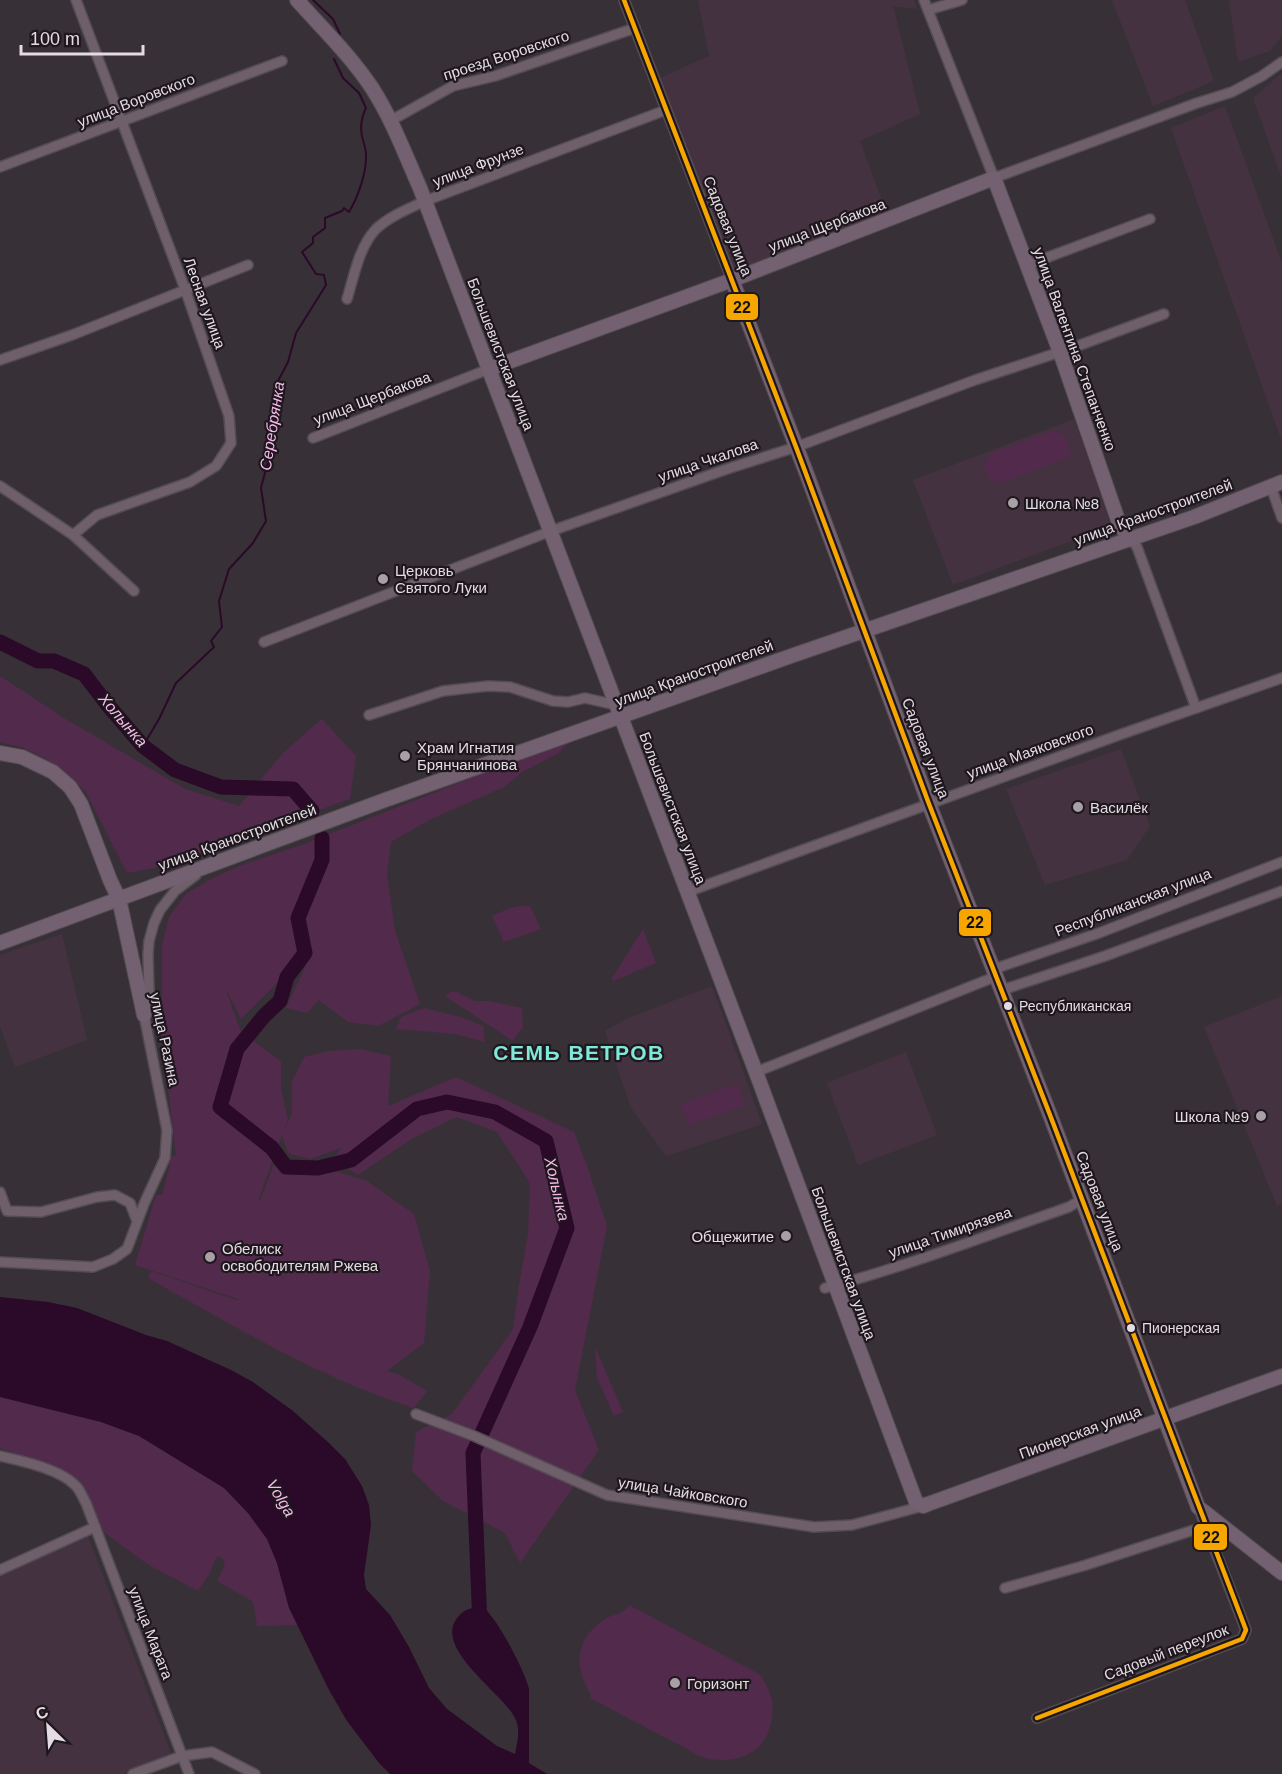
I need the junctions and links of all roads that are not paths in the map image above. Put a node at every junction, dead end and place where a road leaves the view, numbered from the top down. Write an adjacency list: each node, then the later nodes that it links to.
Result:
1 (76, 0): 11 (street, Лесная улица)
2 (297, 0): 12 (street, Большевистская улица)
3 (624, 0): 7 (street, Садовая улица)
4 (924, 0): 6 (street, улица Валентина Степанченко)
5 (962, 0): 6 (street)
6 (928, 10): 14 (street, улица Валентина Степанченко)
7 (635, 28): 10 (street, Садовая улица); 12 (street, проезд Воровского)
8 (282, 61): 11 (street, улица Воровского)
9 (1282, 62): 14 (street, улица Щербакова)
10 (666, 110): 15 (street, улица Фрунзе); 19 (street, Садовая улица)
11 (121, 121): 13 (street, улица Воровского); 20 (street, Лесная улица)
12 (390, 121): 15 (street, Большевистская улица)
13 (0, 167)
14 (994, 178): 18 (street, улица Валентина Степанченко); 19 (street, улица Щербакова)
15 (425, 201): 21 (street, улица Фрунзе); 25 (street, Большевистская улица)
16 (1150, 219): 18 (street)
17 (248, 265): 20 (street)
18 (1027, 265): 23 (street, улица Валентина Степанченко)
19 (732, 280): 25 (street, улица Щербакова); 27 (street, Садовая улица)
20 (185, 289): 24 (street); 32 (street, Лесная улица)
21 (347, 299)
22 (1164, 314): 23 (street, улица Чкалова)
23 (1060, 352): 27 (street, улица Чкалова); 33 (street, улица Валентина Степанченко)
24 (0, 360)
25 (489, 369): 26 (street, улица Щербакова); 31 (street, Большевистская улица)
26 (313, 438)
27 (796, 447): 31 (street, улица Чкалова); 35 (street, Садовая улица)
28 (1276, 485): 30 (street); 33 (street, улица Краностроителей)
29 (0, 486): 32 (street)
30 (1282, 518)
31 (551, 531): 36 (street, улица Чкалова); 39 (street, Большевистская улица)
32 (73, 535): 34 (street)
33 (1130, 538): 35 (street, улица Краностроителей); 38 (street, улица Валентина Степанченко)
34 (134, 591)
35 (864, 632): 39 (street, улица Краностроителей); 42 (street, Садовая улица)
36 (264, 642)
37 (1282, 678): 38 (street, улица Маяковского)
38 (1196, 708): 42 (street, улица Маяковского)
39 (619, 711): 40 (street); 43 (street, улица Краностроителей); 46 (street, Большевистская улица)
40 (369, 715)
41 (0, 753): 47 (street, улица Разина)
42 (929, 804): 46 (street, улица Маяковского); 49 (street, Садовая улица)
43 (220, 861): 47 (street, улица Краностроителей); 51 (street)
44 (1282, 862): 49 (street, Республиканская улица)
45 (1282, 891): 50 (street)
46 (687, 892): 52 (street, Большевистская улица)
47 (119, 899): 48 (street, улица Краностроителей); 51 (street, улица Разина)
48 (0, 943)
49 (995, 973): 50 (street, Садовая улица); 52 (street, Республиканская улица)
50 (1002, 990): 54 (street, Садовая улица)
51 (144, 1015): 55 (street, улица Разина)
52 (756, 1072): 57 (street, Большевистская улица)
53 (0, 1192): 55 (street)
54 (1082, 1199): 57 (street, улица Тимирязева); 60 (street, Садовая улица)
55 (137, 1221): 56 (street, улица Разина)
56 (0, 1262)
57 (830, 1286): 62 (street, Большевистская улица)
58 (1282, 1376): 60 (street, Пионерская улица)
59 (416, 1414): 62 (street, улица Чайковского)
60 (1166, 1419): 62 (street, Пионерская улица); 63 (street, Садовая улица)
61 (0, 1456): 64 (street, улица Марата)
62 (923, 1506)
63 (1211, 1524): 66 (street); 67 (street); 68 (street, Садовый переулок)
64 (95, 1527): 65 (street); 69 (street, улица Марата)
65 (0, 1570)
66 (1282, 1573)
67 (1005, 1588)
68 (1037, 1718)
69 (182, 1756): 70 (street); 71 (street, улица Марата); 72 (street)
70 (133, 1774)
71 (189, 1774)
72 (255, 1774)

